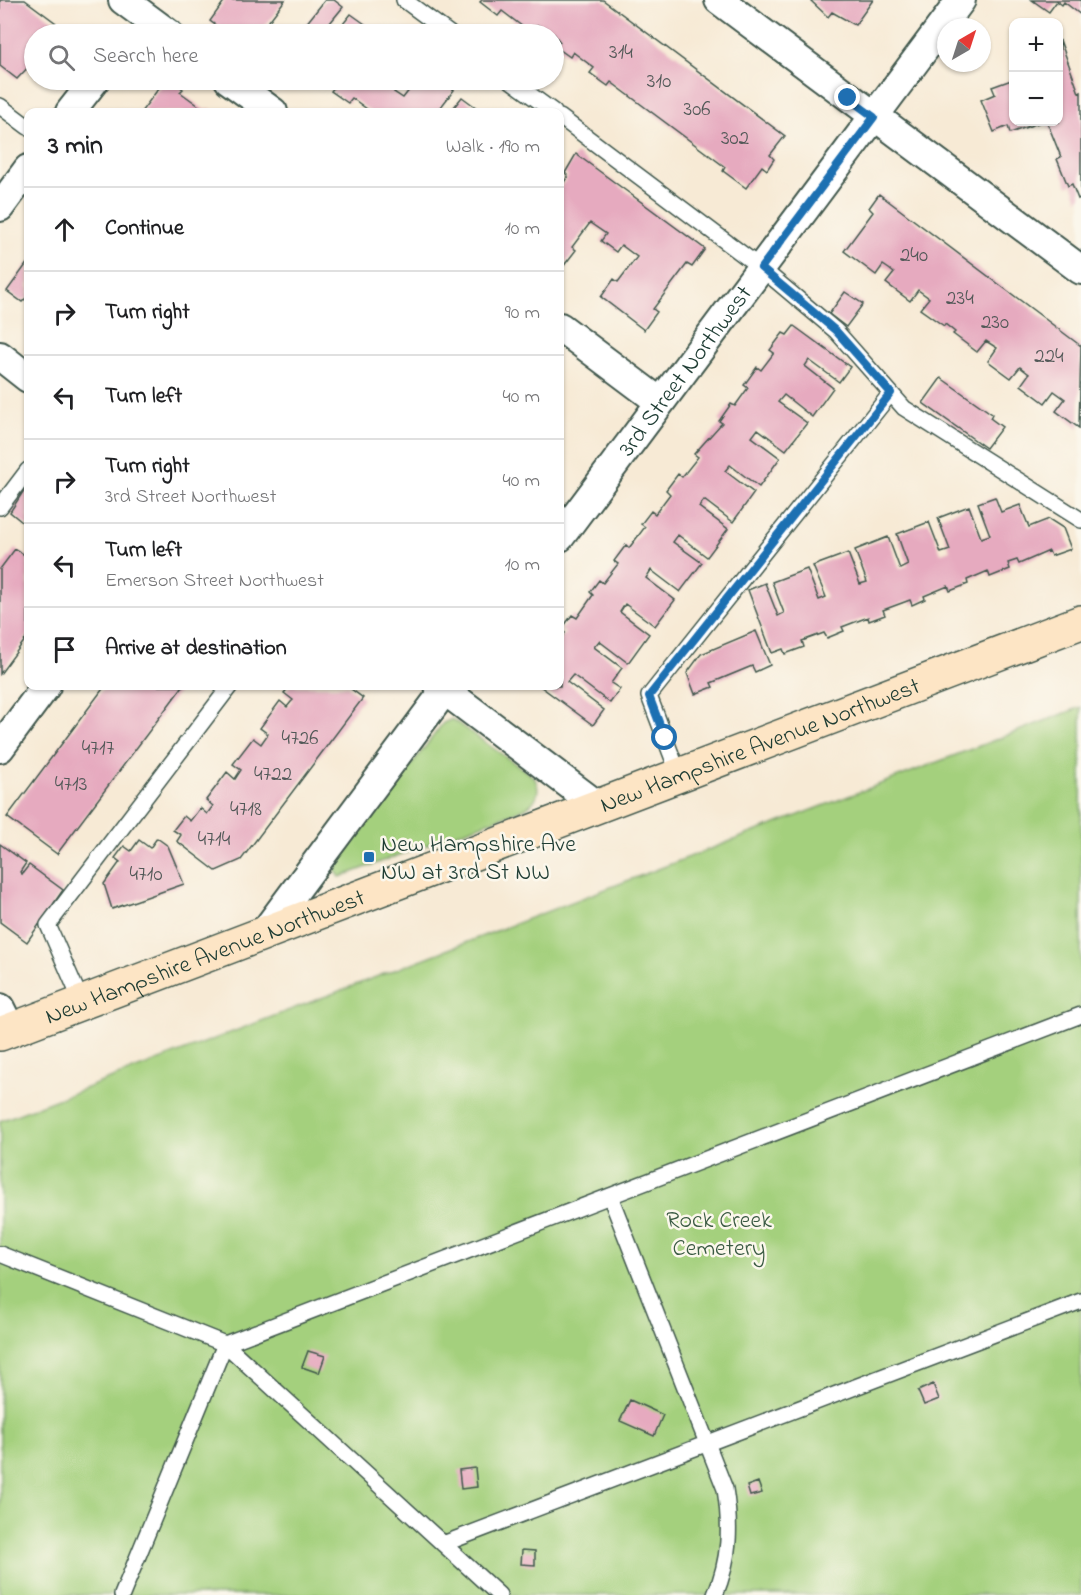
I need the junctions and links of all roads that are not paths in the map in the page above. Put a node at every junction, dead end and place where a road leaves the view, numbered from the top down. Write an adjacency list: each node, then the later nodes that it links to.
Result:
1 (404, 0): 6 (lane)
2 (962, 0): 14 (street, 3rd Street Northwest)
3 (727, 2): 14 (street)
4 (137, 12): 5 (street)
5 (154, 24)
6 (436, 24)
7 (87, 90): 11 (street)
8 (243, 90): 12 (street)
9 (524, 90): 13 (lane)
10 (0, 106): 16 (lane)
11 (73, 108)
12 (268, 108)
13 (548, 108)
14 (874, 117): 19 (street, 3rd Street Northwest); 20 (street)
15 (564, 120): 19 (lane)
16 (24, 124)
17 (24, 174): 18 (street)
18 (0, 207)
19 (761, 268): 24 (lane); 25 (street, 3rd Street Northwest)
20 (1081, 270)
21 (564, 330): 25 (street)
22 (0, 356): 23 (street)
23 (24, 375)
24 (891, 393): 28 (lane); 36 (lane)
25 (660, 402): 29 (street, 3rd Street Northwest)
26 (24, 475): 27 (lane)
27 (0, 507)
28 (1081, 520)
29 (564, 532)
30 (1081, 622): 36 (main road, New Hampshire Avenue Northwest)
31 (43, 690): 35 (street)
32 (227, 690): 39 (lane)
33 (442, 690): 38 (street)
34 (448, 690): 37 (street)
35 (0, 748)
36 (679, 775): 37 (main road, New Hampshire Avenue Northwest)
37 (598, 806): 38 (main road, New Hampshire Avenue Northwest)
38 (263, 934): 39 (main road, New Hampshire Avenue Northwest)
39 (82, 1003): 41 (main road, New Hampshire Avenue Northwest)
40 (1081, 1015): 42 (lane)
41 (4, 1024)
42 (610, 1196): 45 (lane); 46 (lane)
43 (0, 1254): 45 (lane)
44 (1081, 1301): 46 (lane)
45 (225, 1344): 47 (lane); 48 (lane)
46 (706, 1444): 47 (lane); 50 (lane)
47 (443, 1544): 49 (lane)
48 (122, 1595)
49 (498, 1595)
50 (715, 1595)

